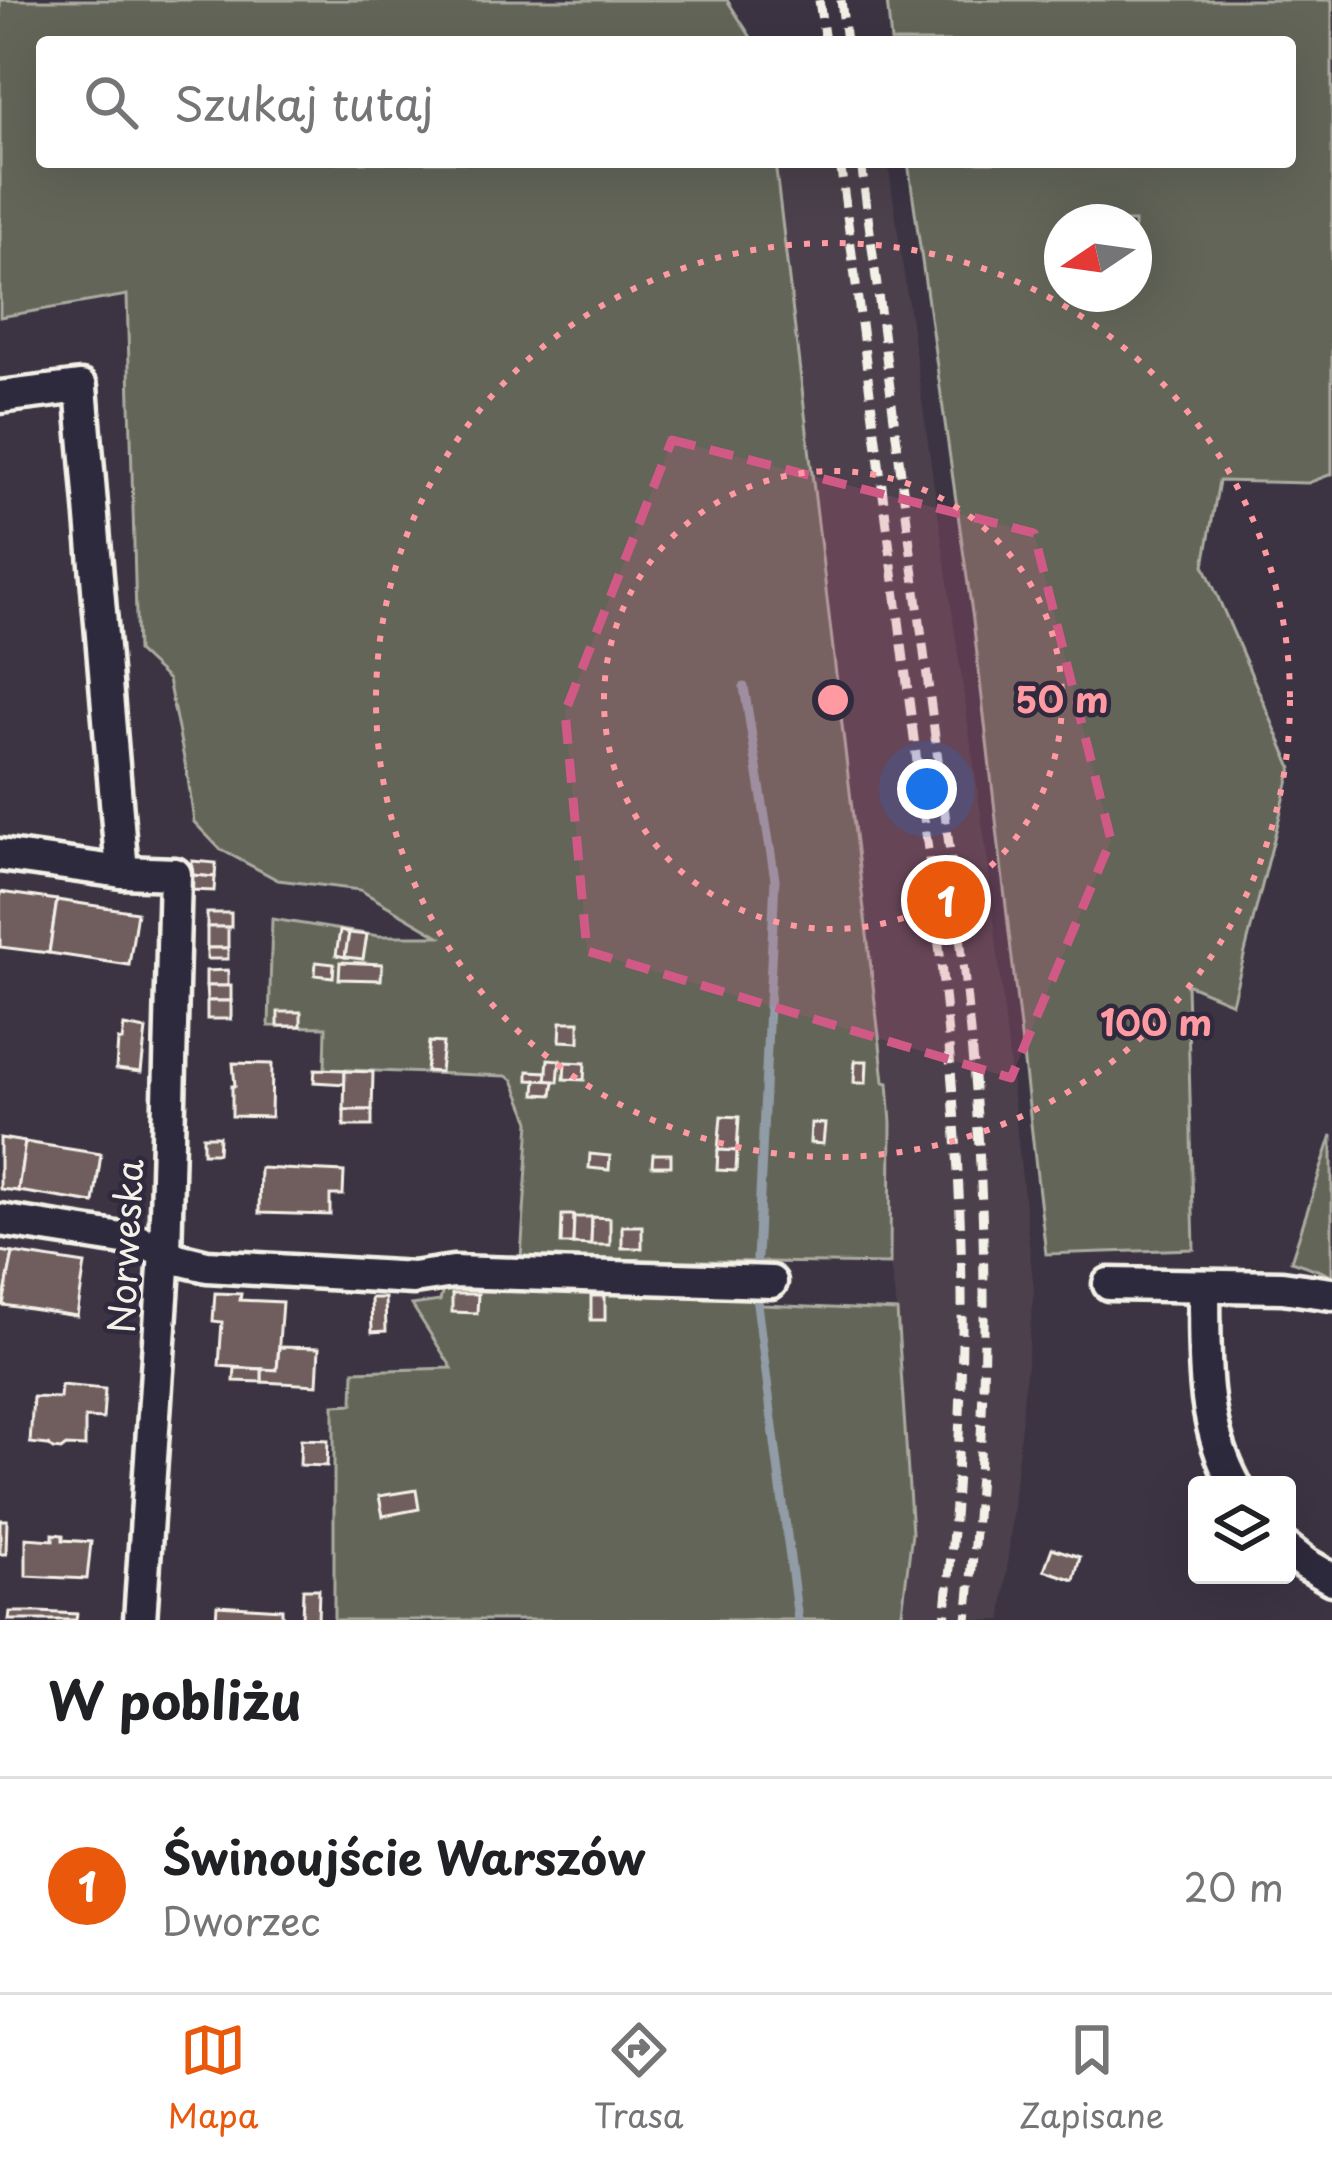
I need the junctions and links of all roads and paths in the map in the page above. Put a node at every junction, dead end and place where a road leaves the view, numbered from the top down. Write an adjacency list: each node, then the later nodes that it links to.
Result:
1 (0, 397): 3 (street)
2 (0, 855): 3 (street)
3 (122, 872): 5 (street, Norweska)
4 (0, 1220): 5 (street)
5 (165, 1253): 6 (street); 13 (street, Norweska)
6 (771, 1282)
7 (1108, 1284): 8 (street)
8 (1204, 1286): 9 (street); 10 (street)
9 (1332, 1294)
10 (1231, 1476)
11 (1296, 1556): 12 (street)
12 (1332, 1579)
13 (140, 1620)

